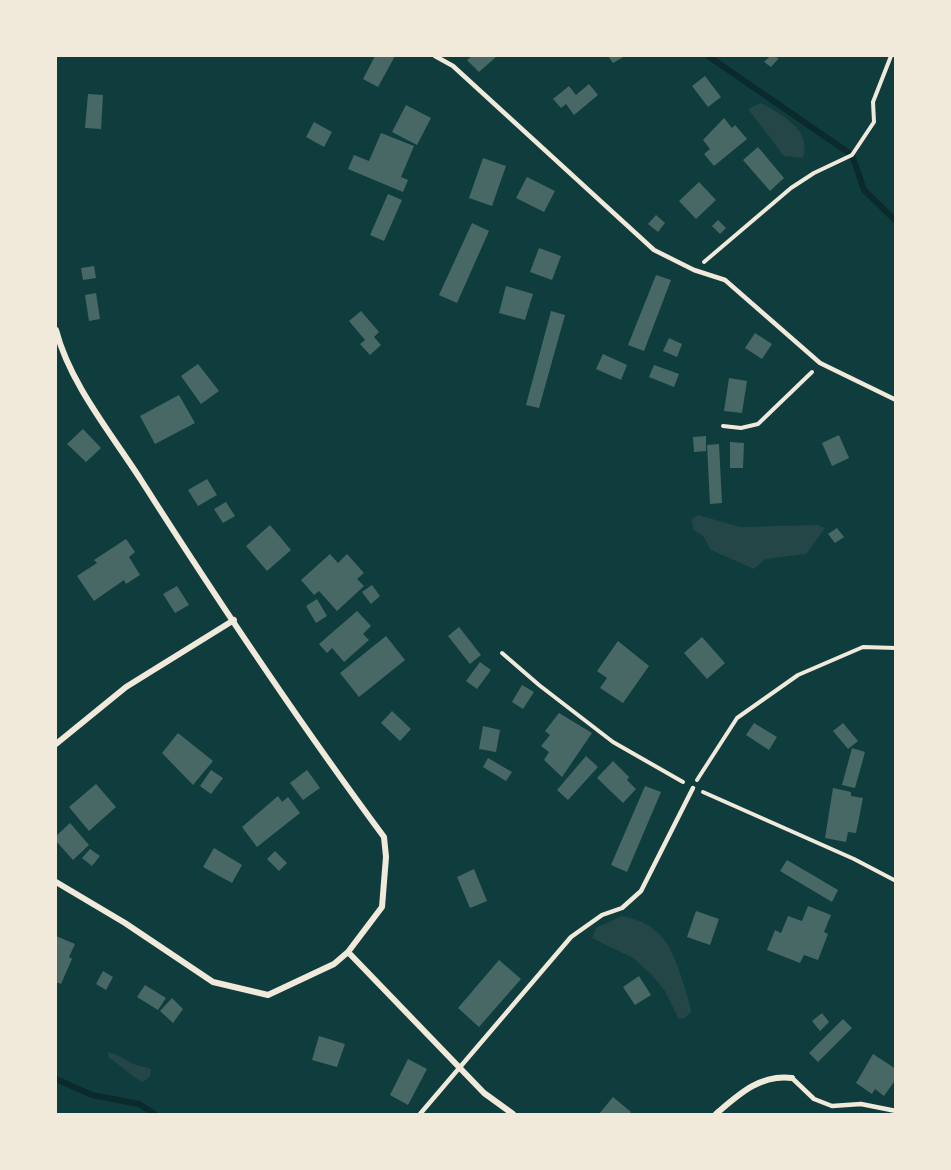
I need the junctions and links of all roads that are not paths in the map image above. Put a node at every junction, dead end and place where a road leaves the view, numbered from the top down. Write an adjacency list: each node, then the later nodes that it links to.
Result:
1 (435, 56): 3 (lane)
2 (56, 330): 4 (street)
3 (896, 400)
4 (234, 620): 5 (street); 8 (street)
5 (56, 744)
6 (693, 788): 9 (lane)
7 (56, 882): 8 (street)
8 (348, 952): 9 (street)
9 (459, 1067): 12 (lane); 13 (street)
10 (792, 1077): 11 (lane); 14 (street)
11 (896, 1111)
12 (420, 1114)
13 (513, 1114)
14 (716, 1114)

